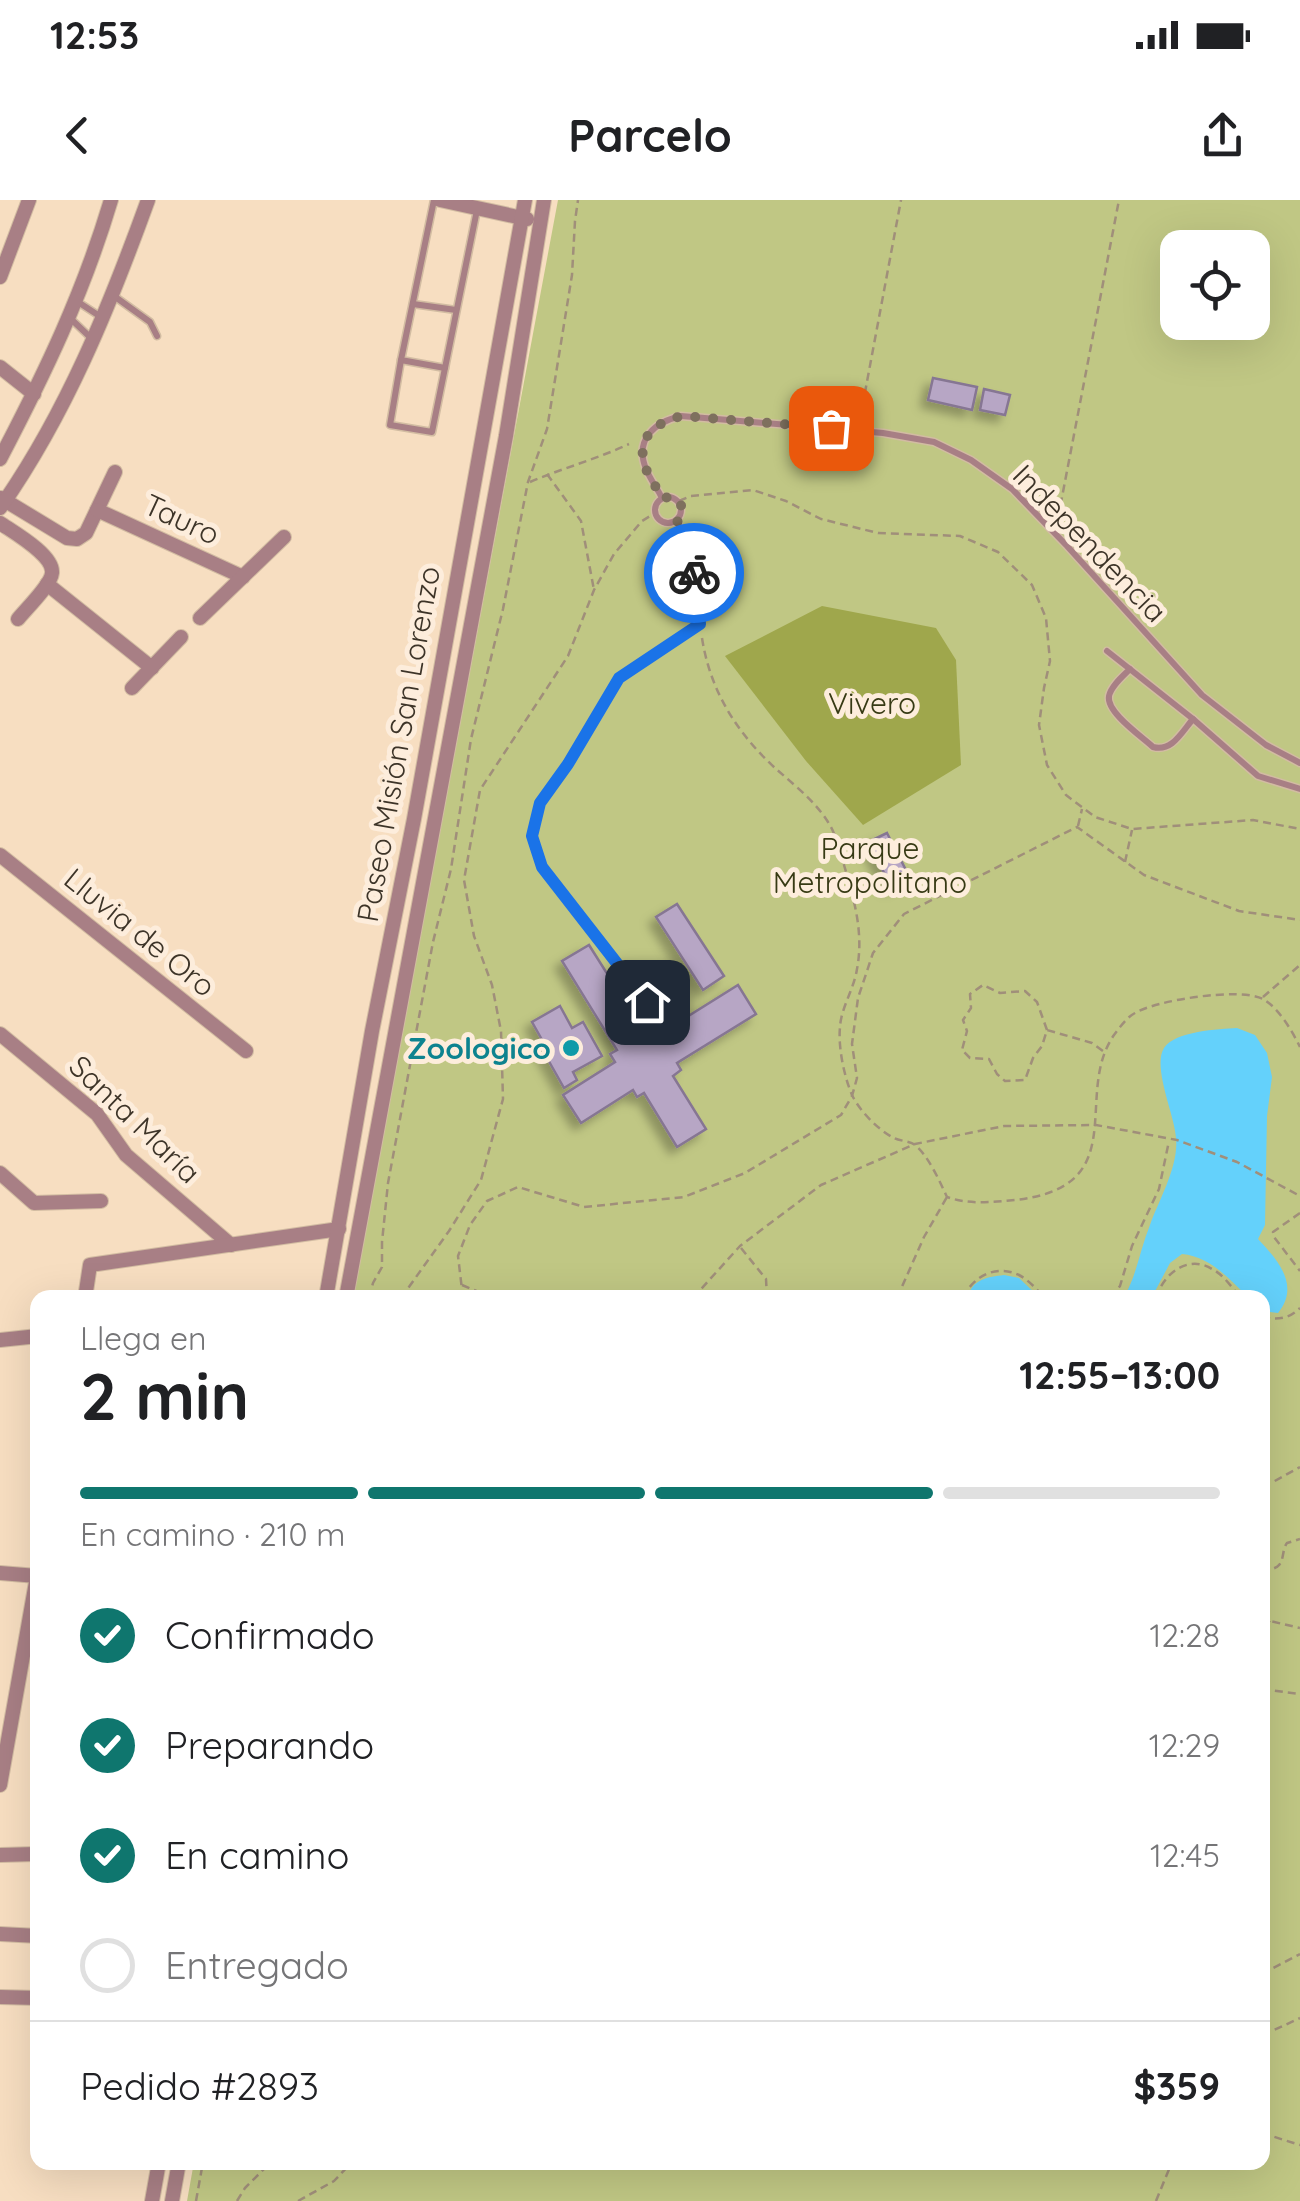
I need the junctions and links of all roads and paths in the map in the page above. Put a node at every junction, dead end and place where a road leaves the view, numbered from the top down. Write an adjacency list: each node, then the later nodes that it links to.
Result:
1 (29, 200): 13 (street)
2 (111, 200): 15 (street)
3 (148, 200): 14 (street)
4 (437, 200): 10 (street); 16 (lane)
5 (524, 200): 11 (street, Paseo Misión San Lorenzo)
6 (540, 200): 12 (street, Paseo Misión San Lorenzo)
7 (578, 200): 32 (path)
8 (901, 200): 26 (path)
9 (1119, 200): 40 (path)
10 (478, 208): 11 (street); 17 (lane)
11 (521, 218): 12 (street); 80 (street, Paseo Misión San Lorenzo)
12 (540, 221): 87 (street, Paseo Misión San Lorenzo)
13 (0, 278)
14 (112, 295): 19 (street); 20 (lane)
15 (77, 302): 18 (street); 19 (lane)
16 (413, 304): 17 (lane); 22 (lane)
17 (457, 310): 24 (lane)
18 (70, 318): 21 (lane); 25 (street)
19 (104, 318): 21 (street)
20 (157, 336)
21 (93, 341): 31 (street)
22 (401, 360): 24 (lane); 24 (lane)
23 (0, 366): 25 (street)
24 (445, 368)
25 (34, 394): 28 (street)
26 (858, 430): 27 (lane, Independencia); 40 (lane, Independencia)
27 (646, 436): 30 (path); 33 (lane)
28 (0, 461): 31 (street)
29 (115, 472): 36 (street, Tauro)
30 (548, 474): 32 (path); 44 (path)
31 (20, 476): 35 (street)
32 (528, 482): 88 (path)
33 (662, 498): 34 (lane); 37 (lane)
34 (679, 501): 38 (lane); 56 (path)
35 (2, 502): 36 (street, Tauro)
36 (97, 510): 42 (street, Tauro)
37 (655, 513): 38 (lane); 44 (path)
38 (677, 520): 47 (lane)
39 (0, 523): 43 (street)
40 (1055, 534): 54 (lane, Independencia)
41 (284, 537): 42 (street, Tauro)
42 (243, 577): 45 (street, Tauro)
43 (47, 584): 46 (street); 50 (street)
44 (594, 590): 89 (path)
45 (200, 618)
46 (18, 619)
47 (700, 624): 65 (lane); 71 (path)
48 (181, 637): 50 (street)
49 (1108, 651): 51 (lane)
50 (152, 668): 52 (street)
51 (1130, 669): 53 (lane); 53 (lane)
52 (132, 688)
53 (1193, 720): 55 (lane)
54 (1300, 763)
55 (1300, 789)
56 (1082, 808): 57 (path); 58 (path)
57 (1077, 827): 61 (path); 71 (path)
58 (1132, 829): 59 (path); 61 (path)
59 (1300, 829)
60 (0, 855): 69 (street, Lluvia de Oro)
61 (1125, 862): 62 (path)
62 (1300, 920)
63 (1300, 965): 64 (path)
64 (1262, 998): 68 (path); 70 (path)
65 (647, 1002)
66 (1047, 1030): 66 (path); 70 (path)
67 (0, 1034): 81 (street, Santa María)
68 (1300, 1048)
69 (246, 1052)
70 (1104, 1052): 72 (path)
71 (852, 1096): 74 (path); 84 (path)
72 (1096, 1125): 73 (path); 74 (path); 77 (path)
73 (1170, 1138): 76 (path); 97 (path)
74 (914, 1144): 77 (path); 82 (path)
75 (0, 1173): 78 (street)
76 (1300, 1196)
77 (947, 1197): 94 (path)
78 (101, 1201)
79 (1300, 1213): 83 (path)
80 (338, 1229): 81 (street); 86 (street, Paseo Misión San Lorenzo)
81 (231, 1245): 85 (street)
82 (740, 1246): 92 (path); 93 (path)
83 (1300, 1272)
84 (461, 1284): 90 (path); 91 (path)
85 (86, 1290)
86 (327, 1290)
87 (347, 1290)
88 (371, 1290)
89 (407, 1290)
90 (462, 1290)
91 (474, 1290)
92 (700, 1290)
93 (767, 1290)
94 (900, 1290)
95 (966, 1290): 96 (path)
96 (1037, 1290)
97 (1117, 1290)
98 (1160, 1290): 99 (path)
99 (1234, 1290)
100 (1300, 1308): 101 (path)
101 (1270, 1319)
102 (30, 1337): 103 (street)
103 (0, 1340)
104 (1300, 1467): 105 (path)
105 (1270, 1482)
106 (1300, 1539): 107 (path)
107 (1270, 1570)
108 (0, 1573): 109 (street)
109 (30, 1573)
110 (30, 1613): 115 (street)
111 (1270, 1621): 112 (path)
112 (1300, 1628)
113 (1270, 1691): 114 (path)
114 (1300, 1694)
115 (0, 1785)
116 (30, 1854): 117 (street)
117 (0, 1855)
118 (0, 1934): 119 (street)
119 (30, 1936)
120 (1300, 1954): 121 (path)
121 (1270, 1970)
122 (0, 1997): 123 (street)
123 (30, 1998)
124 (1300, 2018): 125 (path)
125 (1270, 2030)
126 (1270, 2135): 127 (path)
127 (1300, 2145)
128 (158, 2170): 134 (street)
129 (178, 2170): 135 (street)
130 (202, 2170): 136 (path)
131 (263, 2170): 137 (path)
132 (344, 2170): 138 (path)
133 (1169, 2170): 139 (path)
134 (152, 2201)
135 (172, 2201)
136 (196, 2201)
137 (236, 2201)
138 (298, 2201)
139 (1156, 2201)

